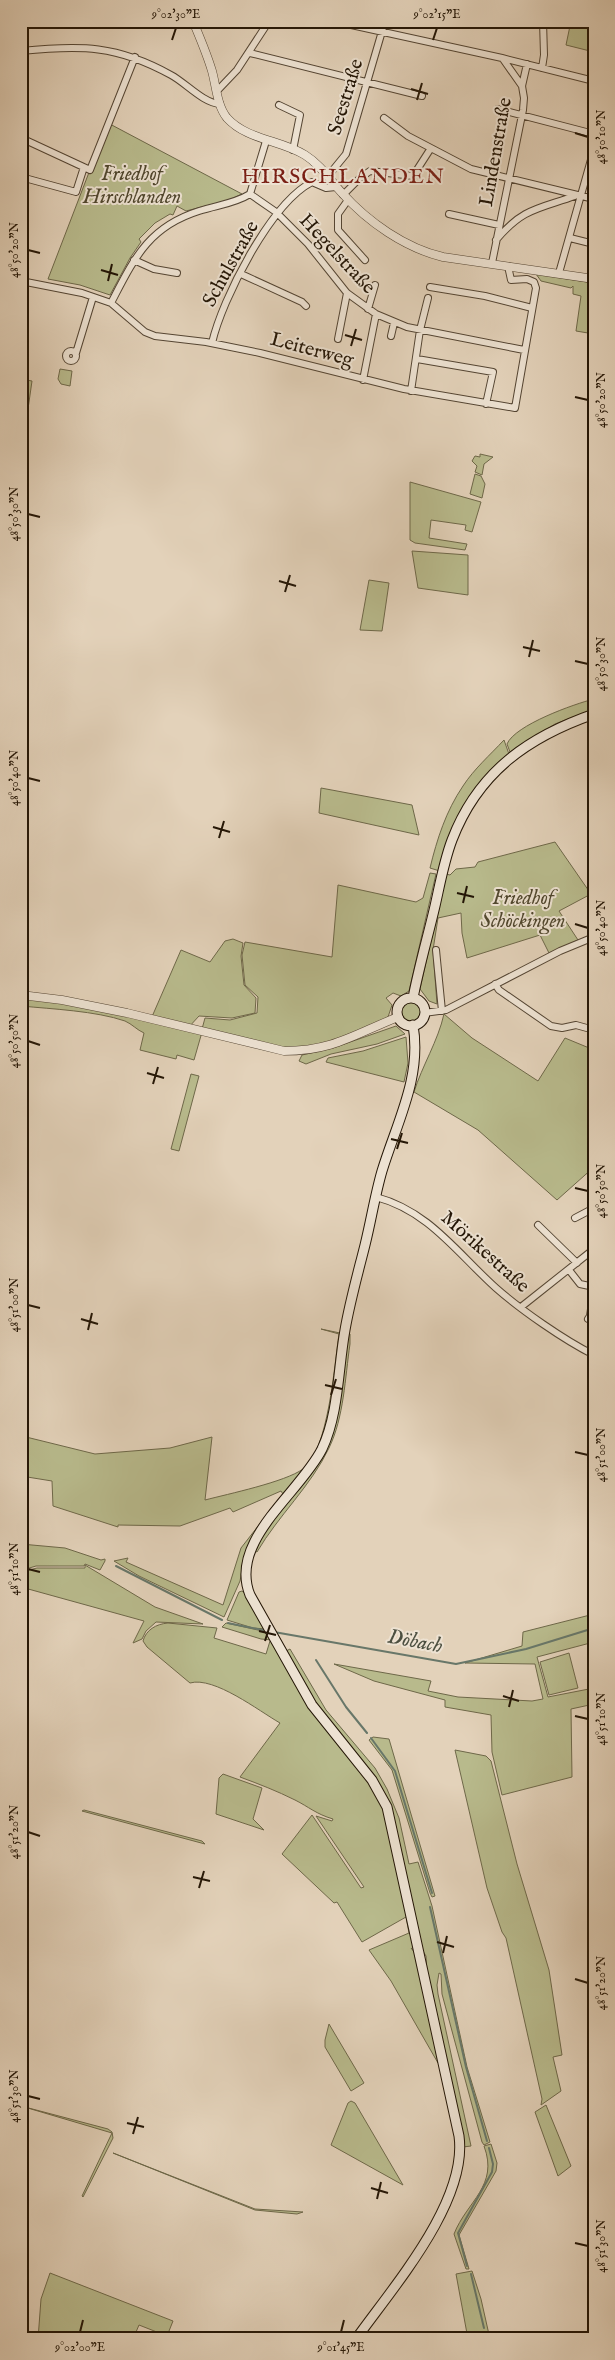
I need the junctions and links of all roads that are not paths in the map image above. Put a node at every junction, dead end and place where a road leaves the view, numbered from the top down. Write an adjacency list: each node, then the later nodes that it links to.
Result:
1 (193, 21): 18 (street)
2 (270, 21): 10 (street)
3 (332, 21): 8 (street)
4 (385, 21): 8 (street, Seestraße)
5 (543, 21): 14 (street)
6 (588, 21): 7 (street)
7 (594, 22)
8 (383, 32): 12 (street); 16 (street, Seestraße)
9 (21, 51): 11 (street)
10 (250, 53): 16 (street); 18 (street)
11 (134, 57): 20 (street); 31 (street)
12 (502, 58): 13 (street); 17 (street, Lindenstraße)
13 (527, 64): 14 (street); 17 (street, Lindenstraße)
14 (542, 68): 15 (street)
15 (594, 81)
16 (368, 82): 19 (street); 33 (street, Seestraße)
17 (522, 86): 23 (street, Lindenstraße)
18 (217, 91): 20 (street)
19 (422, 96)
20 (220, 104): 27 (street)
21 (279, 105): 30 (street)
22 (498, 109): 23 (street)
23 (522, 116): 25 (street); 35 (street, Lindenstraße)
24 (384, 118): 28 (street)
25 (594, 134)
26 (21, 138): 31 (street)
27 (266, 141): 30 (street); 37 (street)
28 (431, 148): 35 (street); 39 (street)
29 (594, 149): 32 (street)
30 (293, 150): 33 (street)
31 (87, 168): 34 (street)
32 (591, 170): 38 (street)
33 (328, 176): 36 (street)
34 (22, 178)
35 (510, 179): 38 (street); 43 (street, Lindenstraße)
36 (336, 187): 39 (street); 42 (street, Schulstraße)
37 (250, 194): 42 (street, Hegelstraße); 47 (street)
38 (578, 196): 40 (street); 44 (street); 45 (street)
39 (345, 197): 48 (street); 49 (street)
40 (594, 199)
41 (449, 214): 43 (street, Lindenstraße)
42 (278, 215): 53 (street, Schulstraße); 58 (street, Hegelstraße)
43 (499, 225): 45 (street, Lindenstraße)
44 (570, 238): 46 (street); 52 (street)
45 (496, 240): 49 (street, Lindenstraße)
46 (594, 244)
47 (134, 260): 51 (street); 61 (street)
48 (365, 260)
49 (492, 263): 50 (street)
50 (508, 266): 52 (street); 63 (street)
51 (177, 273)
52 (559, 273): 54 (street)
53 (241, 274): 62 (street); 70 (street, Schulstraße)
54 (594, 279)
55 (21, 281): 59 (street)
56 (376, 285): 64 (street)
57 (430, 287): 63 (street)
58 (347, 293): 64 (street, Hegelstraße); 69 (street)
59 (93, 297): 61 (street); 72 (street)
60 (428, 298): 67 (street)
61 (111, 303): 70 (street, Leiterweg)
62 (306, 306)
63 (532, 308): 71 (street)
64 (368, 309): 65 (street, Hegelstraße)
65 (376, 314): 66 (street, Hegelstraße); 74 (street)
66 (394, 323): 67 (street, Hegelstraße); 68 (street)
67 (420, 330): 71 (street, Hegelstraße); 73 (street)
68 (391, 336)
69 (338, 339)
70 (212, 343): 74 (street, Leiterweg)
71 (524, 350): 76 (street, Leiterweg)
72 (76, 354)
73 (417, 359): 75 (street); 76 (street)
74 (363, 380): 75 (street, Leiterweg)
75 (411, 391): 76 (street, Leiterweg)
76 (486, 404)
77 (594, 714): 82 (main road)
78 (594, 938): 80 (street)
79 (436, 950): 83 (street)
80 (495, 984): 83 (street); 87 (street)
81 (21, 995): 85 (street)
82 (414, 998): 84 (main road); 85 (main road)
83 (442, 1012): 84 (street)
84 (424, 1013): 86 (main road)
85 (398, 1017): 86 (main road)
86 (413, 1025): 88 (main road)
87 (594, 1030)
88 (376, 1197): 96 (street, Mörikestraße); 99 (main road)
89 (594, 1208): 90 (street)
90 (575, 1218)
91 (538, 1225): 93 (street)
92 (594, 1249): 93 (street)
93 (577, 1263): 94 (street)
94 (569, 1270): 95 (street); 96 (street)
95 (594, 1287): 97 (street)
96 (521, 1307): 98 (street, Mörikestraße)
97 (588, 1319)
98 (594, 1355)
99 (356, 2339)

